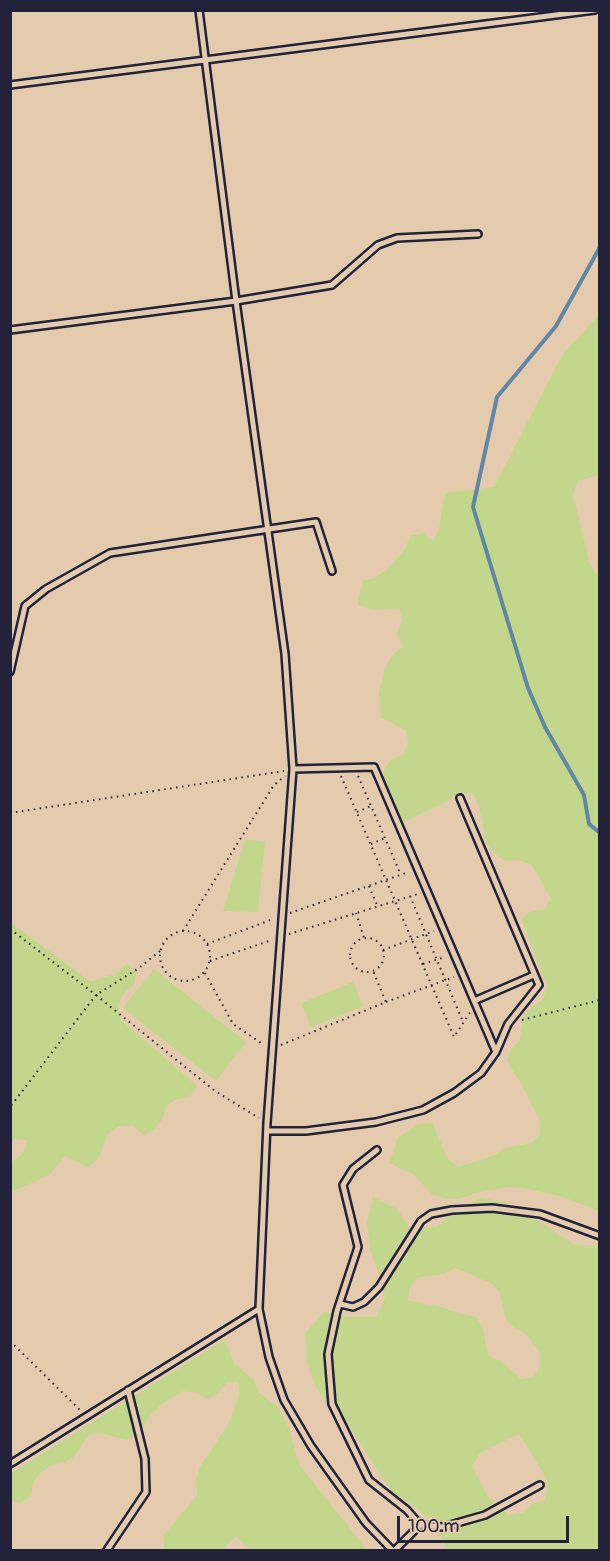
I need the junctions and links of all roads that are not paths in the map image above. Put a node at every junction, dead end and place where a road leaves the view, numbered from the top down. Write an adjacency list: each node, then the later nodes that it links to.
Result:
1 (199, 10): 3 (lane)
2 (595, 10): 3 (lane)
3 (206, 60): 4 (lane); 6 (lane)
4 (10, 85)
5 (478, 234): 6 (lane)
6 (236, 301): 7 (lane); 8 (lane)
7 (10, 330)
8 (269, 529): 9 (lane); 10 (lane); 11 (lane)
9 (332, 571)
10 (10, 672)
11 (292, 769): 14 (lane); 16 (lane)
12 (460, 798): 13 (lane)
13 (534, 975): 14 (lane); 15 (lane)
14 (474, 1002): 15 (lane)
15 (496, 1052): 16 (lane)
16 (267, 1131): 20 (lane)
17 (377, 1150): 19 (lane)
18 (600, 1236): 19 (lane)
19 (340, 1304): 24 (lane)
20 (259, 1309): 21 (lane); 26 (lane)
21 (128, 1390): 22 (lane); 25 (lane)
22 (10, 1464)
23 (540, 1485): 24 (lane)
24 (420, 1525): 26 (lane)
25 (107, 1551)
26 (394, 1551)

